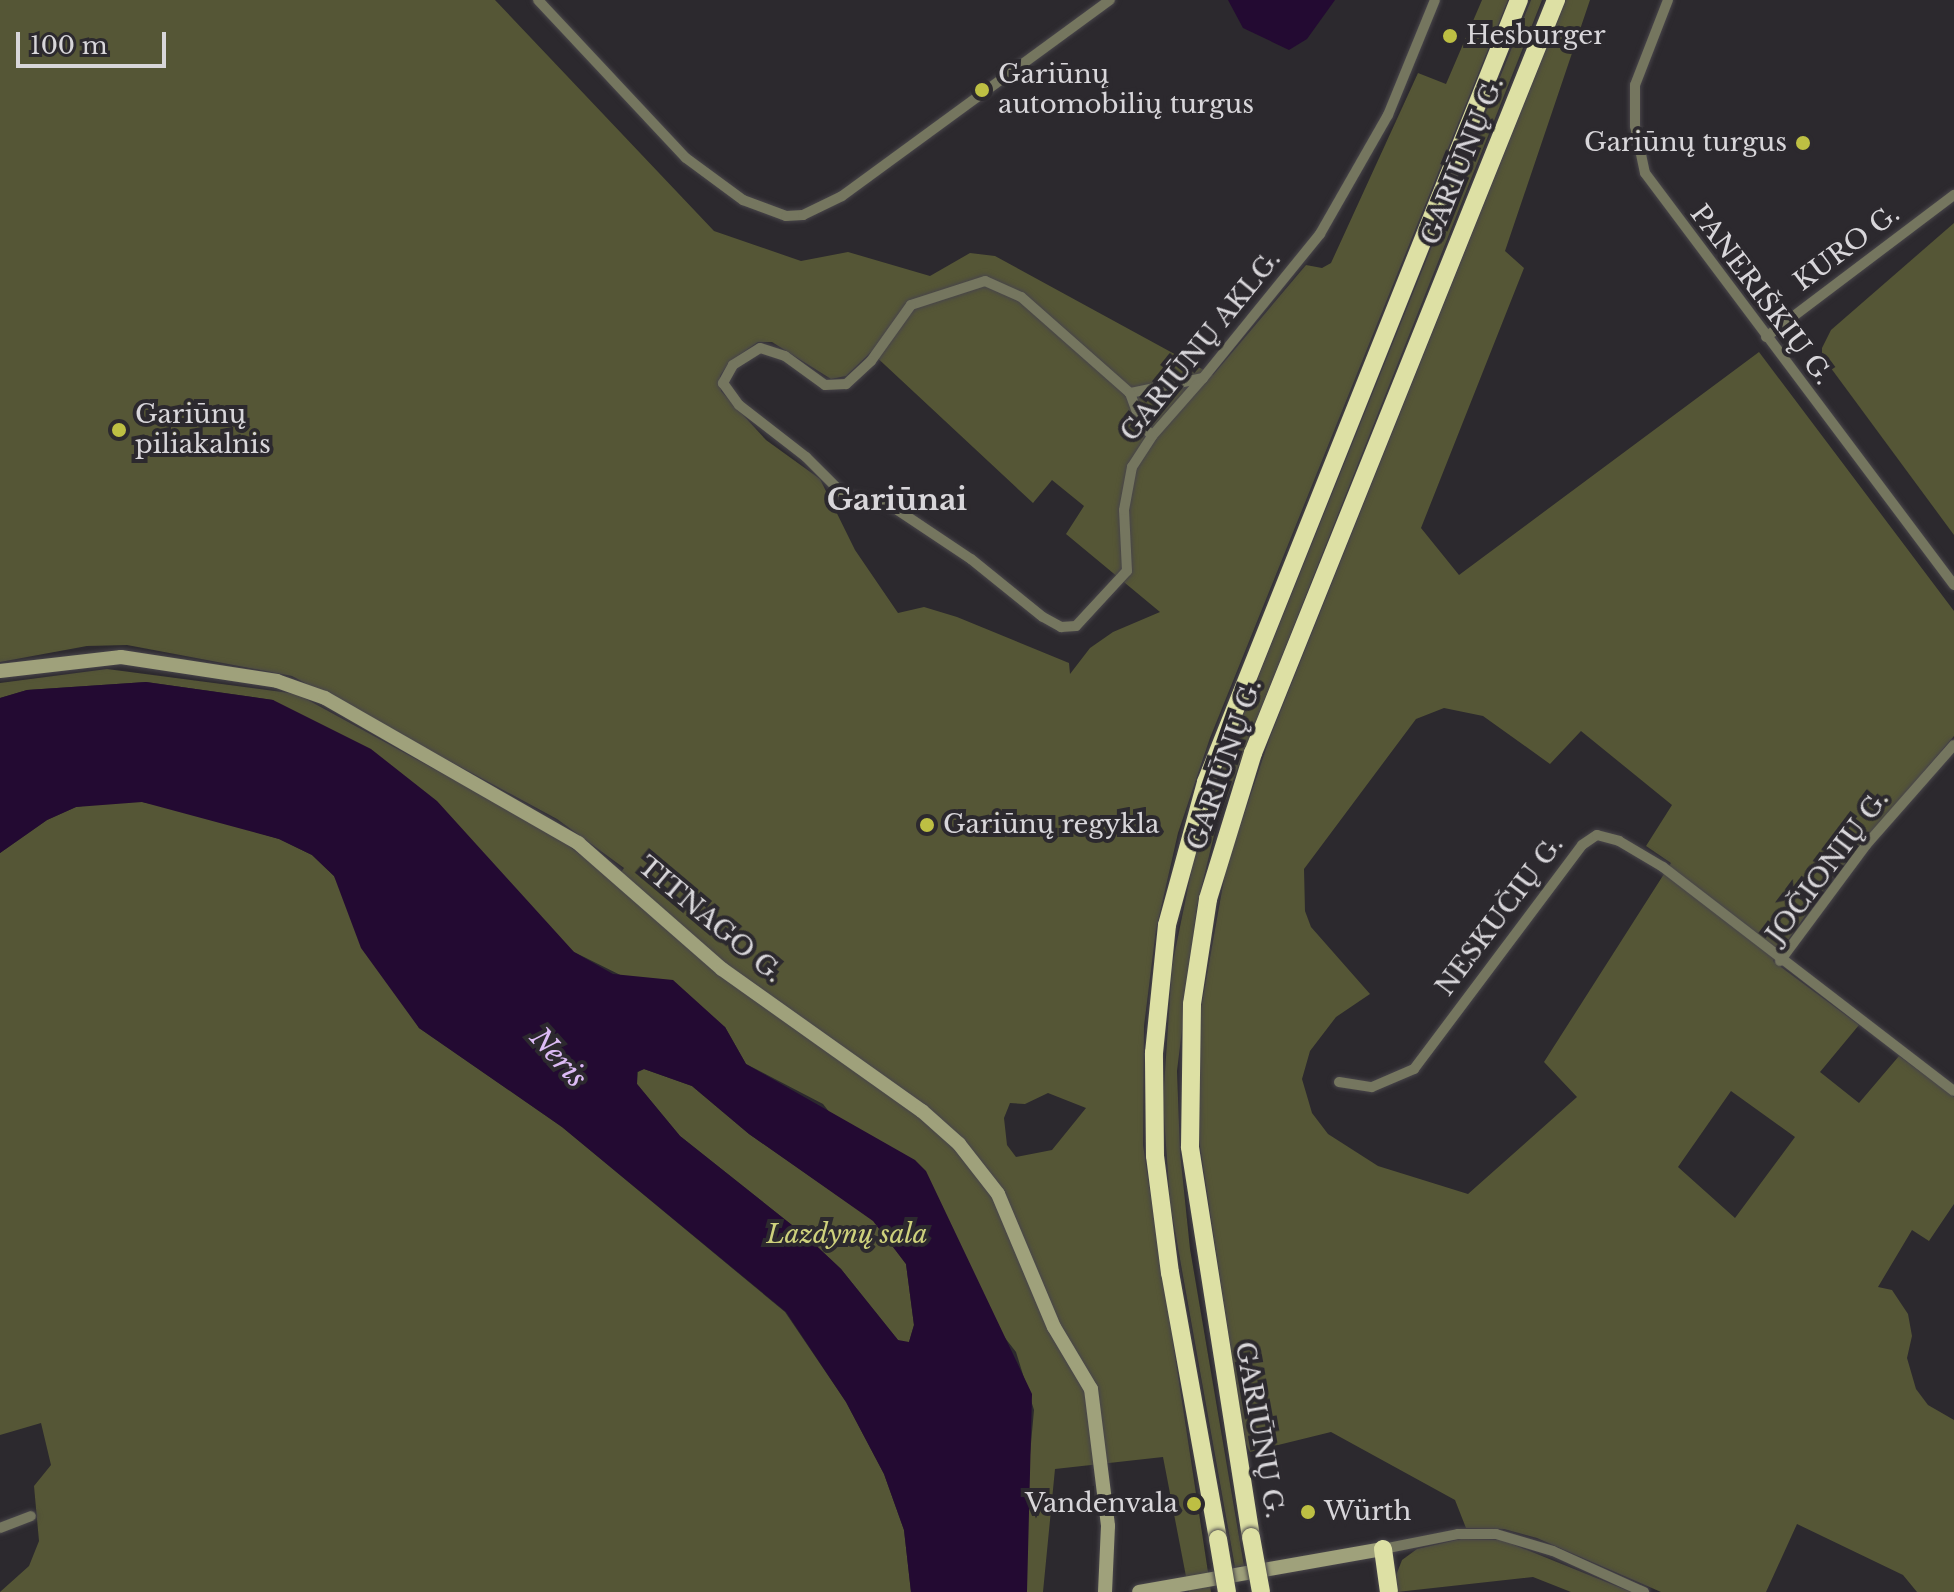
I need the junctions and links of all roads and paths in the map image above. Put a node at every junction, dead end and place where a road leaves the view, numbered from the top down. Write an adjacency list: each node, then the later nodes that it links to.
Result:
1 (538, 0): 2 (street)
2 (1110, 0)
3 (1435, 0): 9 (street, GARIŪNŲ AKLG.)
4 (1519, 0): 23 (highway, GARIŪNŲ G., bridge)
5 (1556, 0): 24 (highway, GARIŪNŲ G., bridge)
6 (1668, 0): 8 (street, PANERIŠKIŲ G.)
7 (1954, 195): 8 (street, KURO G.)
8 (1766, 337): 12 (street, PANERIŠKIŲ G.)
9 (1203, 378): 10 (street); 11 (street, GARIŪNŲ AKLG.)
10 (1130, 393): 11 (street); 11 (street, GARIŪNŲ AKLG.)
11 (1152, 436)
12 (1954, 585)
13 (0, 671): 21 (street, TITNAGO G.)
14 (1954, 745): 15 (street, JOČIONIŲ G.)
15 (1780, 961): 16 (street, NESKUČIŲ G.); 17 (street, JOČIONIŲ G.)
16 (1339, 1082)
17 (1954, 1091)
18 (31, 1516): 19 (street)
19 (0, 1528)
20 (1383, 1549): 22 (street); 25 (highway); 26 (street)
21 (1105, 1592)
22 (1139, 1592)
23 (1227, 1592)
24 (1261, 1592)
25 (1389, 1592)
26 (1644, 1592)

